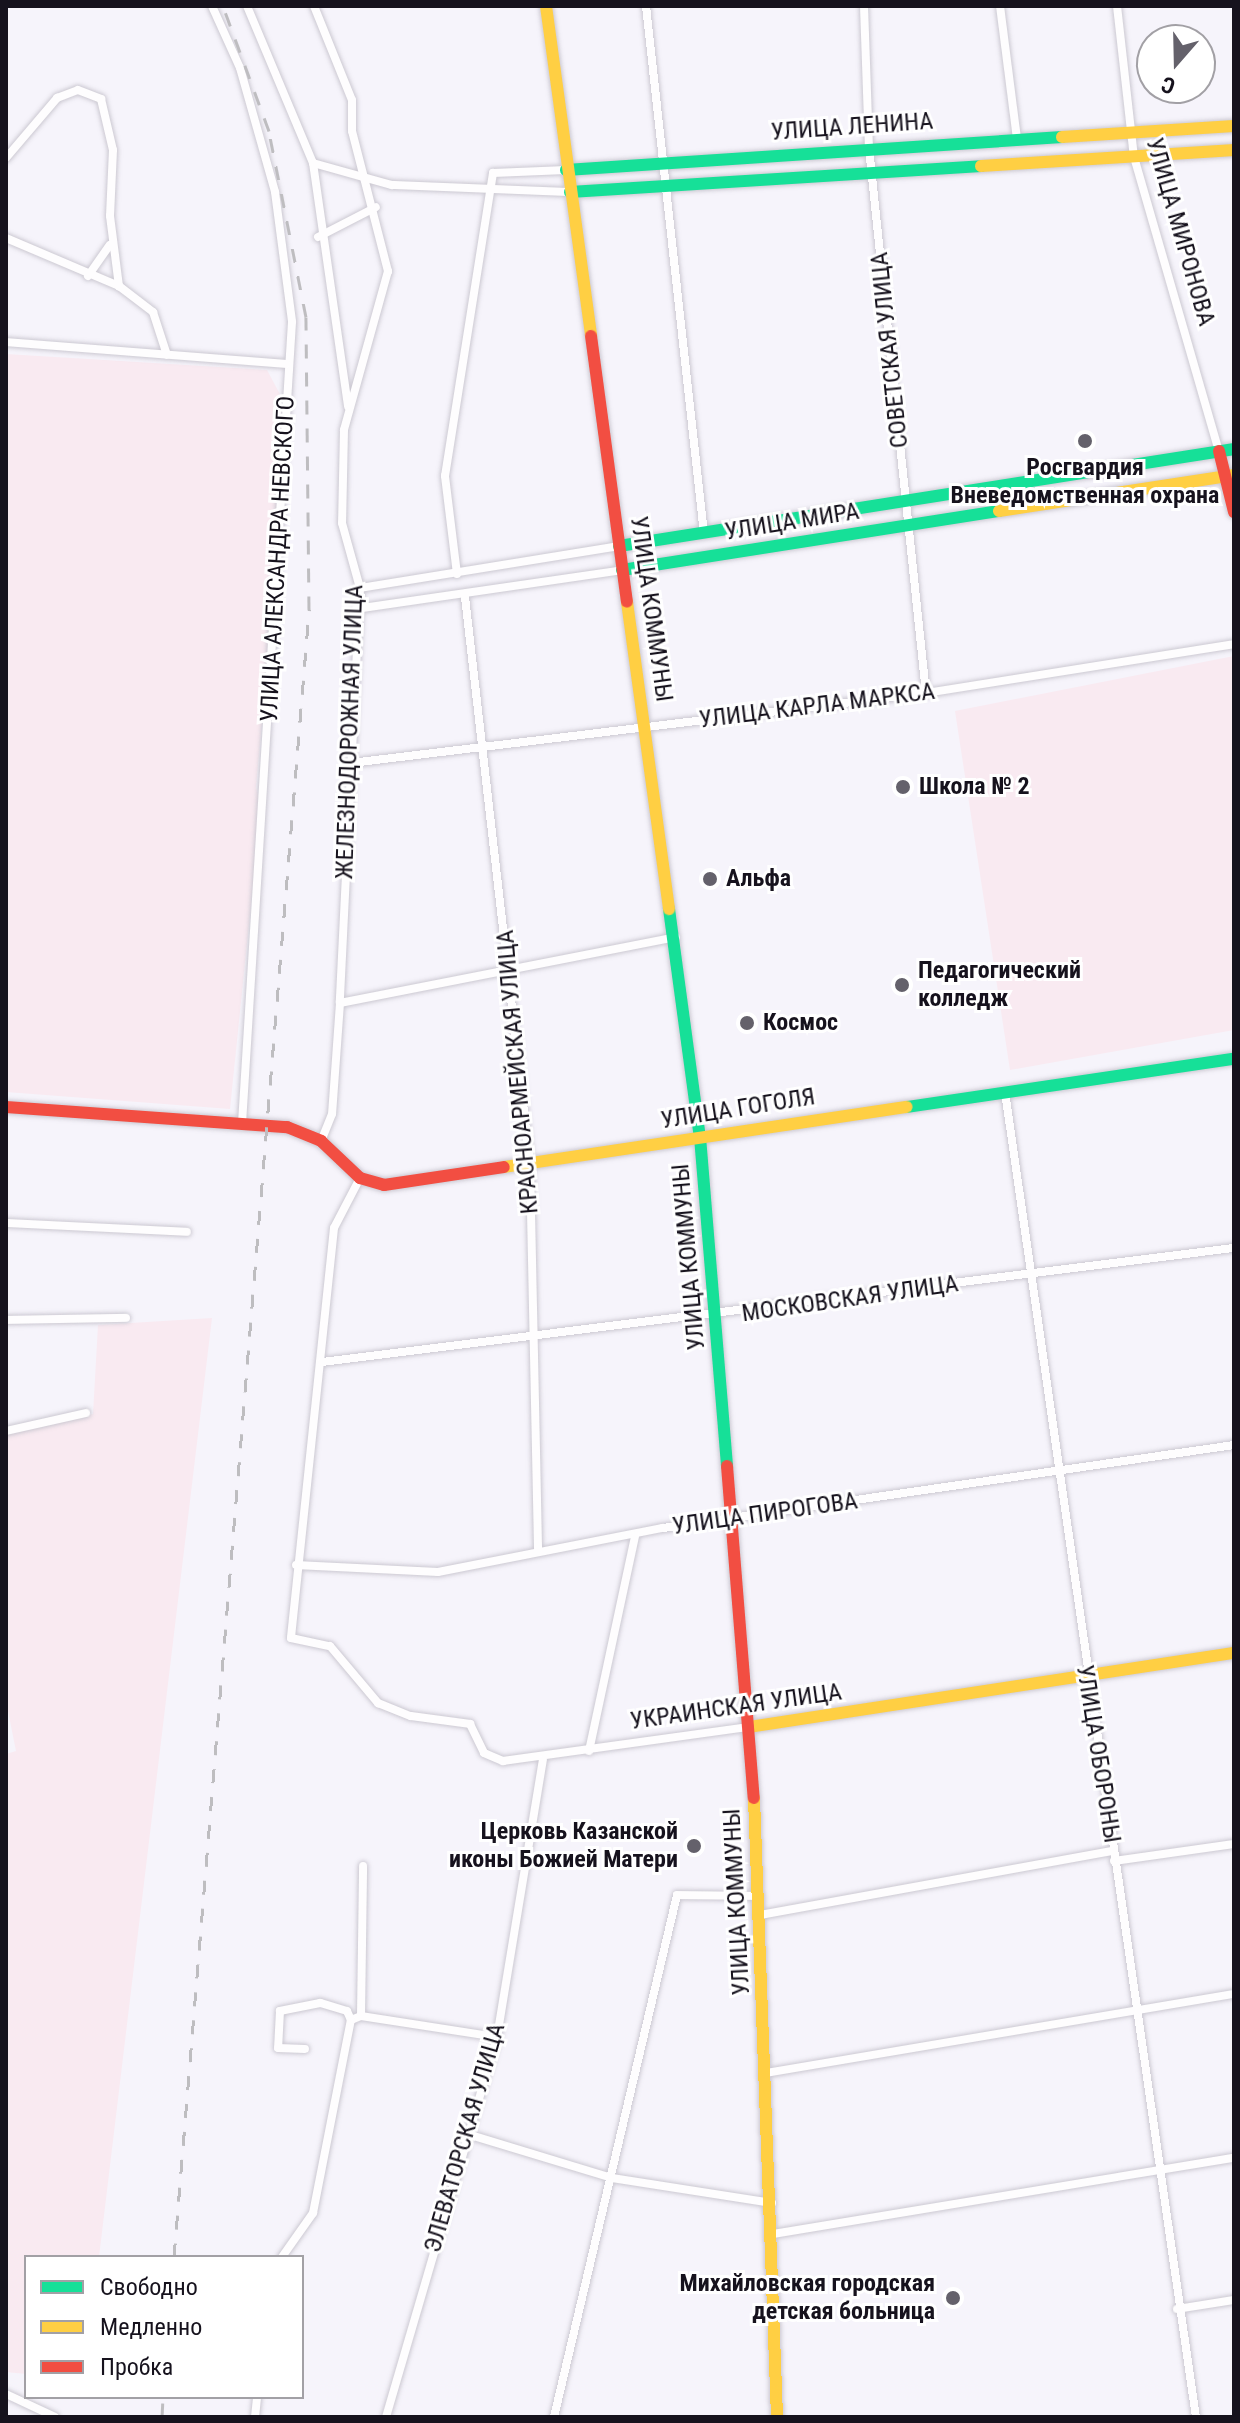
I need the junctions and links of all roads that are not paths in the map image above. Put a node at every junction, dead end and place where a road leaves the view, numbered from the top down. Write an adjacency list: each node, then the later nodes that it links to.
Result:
1 (212, 6): 32 (street, УЛИЦА АЛЕКСАНДРА НЕВСКОГО)
2 (247, 6): 17 (street)
3 (314, 6): 20 (street, ЖЕЛЕЗНОДОРОЖНАЯ УЛИЦА)
4 (546, 6): 18 (street, УЛИЦА КОММУНЫ)
5 (646, 6): 16 (street)
6 (864, 6): 12 (street, СОВЕТСКАЯ УЛИЦА)
7 (1000, 6): 11 (street)
8 (1117, 6): 10 (street, УЛИЦА МИРОНОВА)
9 (1234, 126): 10 (street, УЛИЦА ЛЕНИНА)
10 (1129, 134): 11 (street, УЛИЦА ЛЕНИНА); 14 (street, УЛИЦА МИРОНОВА)
11 (1017, 139): 12 (street, УЛИЦА ЛЕНИНА)
12 (869, 148): 16 (street, УЛИЦА ЛЕНИНА); 19 (street, СОВЕТСКАЯ УЛИЦА)
13 (1234, 150): 14 (street, УЛИЦА ЛЕНИНА)
14 (1134, 157): 19 (street, УЛИЦА ЛЕНИНА); 35 (street, УЛИЦА МИРОНОВА)
15 (6, 158): 27 (street)
16 (664, 162): 18 (street, УЛИЦА ЛЕНИНА); 21 (street)
17 (313, 163): 20 (street, УЛИЦА ЛЕНИНА); 25 (street)
18 (566, 170): 22 (street, УЛИЦА ЛЕНИНА); 23 (street, УЛИЦА КОММУНЫ)
19 (872, 173): 21 (street, УЛИЦА ЛЕНИНА); 37 (street, СОВЕТСКАЯ УЛИЦА)
20 (368, 180): 22 (street, УЛИЦА ЛЕНИНА); 24 (street, ЖЕЛЕЗНОДОРОЖНАЯ УЛИЦА)
21 (666, 184): 23 (street, УЛИЦА ЛЕНИНА); 40 (street)
22 (490, 191): 23 (street, УЛИЦА ЛЕНИНА); 43 (street)
23 (570, 192): 41 (street, УЛИЦА КОММУНЫ)
24 (376, 207): 25 (street); 33 (street, ЖЕЛЕЗНОДОРОЖНАЯ УЛИЦА)
25 (318, 237): 33 (street)
26 (6, 238): 28 (street)
27 (111, 241): 28 (street); 29 (street)
28 (88, 276): 29 (street)
29 (119, 286): 31 (street)
30 (6, 342): 31 (street)
31 (167, 355): 32 (street)
32 (286, 364): 58 (street, УЛИЦА АЛЕКСАНДРА НЕВСКОГО)
33 (349, 412): 44 (street, ЖЕЛЕЗНОДОРОЖНАЯ УЛИЦА)
34 (1234, 449): 35 (street, УЛИЦА МИРА)
35 (1219, 451): 36 (street, УЛИЦА МИРОНОВА); 37 (street, УЛИЦА МИРА)
36 (1230, 475): 38 (street, УЛИЦА МИРОНОВА); 39 (street, УЛИЦА МИРА)
37 (905, 504): 39 (street, СОВЕТСКАЯ УЛИЦА); 40 (street, УЛИЦА МИРА)
38 (1234, 512)
39 (909, 527): 42 (street, УЛИЦА МИРА); 48 (street, СОВЕТСКАЯ УЛИЦА)
40 (704, 535): 41 (street, УЛИЦА МИРА)
41 (619, 546): 42 (street, УЛИЦА КОММУНЫ); 43 (street, УЛИЦА МИРА)
42 (622, 570): 45 (street, УЛИЦА МИРА); 49 (street, УЛИЦА КОММУНЫ)
43 (457, 574): 44 (street, УЛИЦА МИРА)
44 (360, 588): 46 (street, ЖЕЛЕЗНОДОРОЖНАЯ УЛИЦА)
45 (465, 597): 46 (street, УЛИЦА МИРА); 50 (street, КРАСНОАРМЕЙСКАЯ УЛИЦА)
46 (356, 609): 51 (street, ЖЕЛЕЗНОДОРОЖНАЯ УЛИЦА)
47 (1234, 644): 48 (street, УЛИЦА КАРЛА МАРКСА)
48 (926, 693): 49 (street, УЛИЦА КАРЛА МАРКСА)
49 (646, 728): 50 (street, УЛИЦА КАРЛА МАРКСА); 52 (street, УЛИЦА КОММУНЫ)
50 (479, 747): 51 (street, УЛИЦА КАРЛА МАРКСА); 53 (street, КРАСНОАРМЕЙСКАЯ УЛИЦА)
51 (351, 763): 54 (street, ЖЕЛЕЗНОДОРОЖНАЯ УЛИЦА)
52 (677, 937): 53 (street); 59 (street, УЛИЦА КОММУНЫ)
53 (512, 974): 54 (street); 61 (street, КРАСНОАРМЕЙСКАЯ УЛИЦА)
54 (340, 1003): 60 (street, ЖЕЛЕЗНОДОРОЖНАЯ УЛИЦА)
55 (1234, 1059): 56 (street, УЛИЦА ГОГОЛЯ)
56 (1005, 1091): 59 (street, УЛИЦА ГОГОЛЯ); 66 (street, УЛИЦА ОБОРОНЫ)
57 (6, 1107): 58 (street)
58 (242, 1123): 60 (street)
59 (700, 1137): 61 (street, УЛИЦА ГОГОЛЯ); 68 (street, УЛИЦА КОММУНЫ)
60 (321, 1141): 62 (street)
61 (530, 1164): 62 (street, УЛИЦА ГОГОЛЯ); 70 (street, КРАСНОАРМЕЙСКАЯ УЛИЦА)
62 (360, 1178): 71 (street)
63 (6, 1223): 64 (street)
64 (187, 1232)
65 (1234, 1248): 66 (street, МОСКОВСКАЯ УЛИЦА)
66 (1030, 1274): 68 (street, МОСКОВСКАЯ УЛИЦА); 75 (street, УЛИЦА ОБОРОНЫ)
67 (126, 1318): 69 (street)
68 (716, 1318): 70 (street, МОСКОВСКАЯ УЛИЦА); 76 (street, УЛИЦА КОММУНЫ)
69 (6, 1320)
70 (539, 1335): 71 (street, МОСКОВСКАЯ УЛИЦА); 78 (street, КРАСНОАРМЕЙСКАЯ УЛИЦА)
71 (322, 1362): 79 (street)
72 (86, 1413): 73 (street)
73 (6, 1431)
74 (1234, 1445): 75 (street, УЛИЦА ПИРОГОВА)
75 (1057, 1469): 76 (street, УЛИЦА ПИРОГОВА); 81 (street, УЛИЦА ОБОРОНЫ)
76 (734, 1521): 77 (street, УЛИЦА ПИРОГОВА); 82 (street, УЛИЦА КОММУНЫ)
77 (635, 1536): 78 (street, УЛИЦА ПИРОГОВА); 83 (street)
78 (538, 1549): 79 (street, УЛИЦА ПИРОГОВА)
79 (296, 1565): 84 (street, УКРАИНСКАЯ УЛИЦА)
80 (1234, 1653): 81 (street, УКРАИНСКАЯ УЛИЦА)
81 (1086, 1677): 82 (street, УКРАИНСКАЯ УЛИЦА); 86 (street, УЛИЦА ОБОРОНЫ)
82 (749, 1727): 83 (street, УКРАИНСКАЯ УЛИЦА); 88 (street, УЛИЦА КОММУНЫ)
83 (589, 1751): 84 (street, УКРАИНСКАЯ УЛИЦА)
84 (543, 1760): 94 (street, ЭЛЕВАТОРСКАЯ УЛИЦА)
85 (1234, 1844): 86 (street)
86 (1114, 1856): 89 (street); 91 (street, УЛИЦА ОБОРОНЫ)
87 (363, 1866): 92 (street)
88 (759, 1896): 89 (street, УЛИЦА КОММУНЫ); 100 (street)
89 (760, 1915): 96 (street, УЛИЦА КОММУНЫ)
90 (1234, 1994): 91 (street)
91 (1139, 2010): 96 (street); 99 (street, УЛИЦА ОБОРОНЫ)
92 (361, 2016): 93 (street); 94 (street)
93 (351, 2020): 95 (street); 103 (street)
94 (497, 2037): 97 (street, ЭЛЕВАТОРСКАЯ УЛИЦА)
95 (305, 2049)
96 (766, 2073): 101 (street, УЛИЦА КОММУНЫ)
97 (464, 2133): 100 (street); 108 (street, ЭЛЕВАТОРСКАЯ УЛИЦА)
98 (1234, 2158): 99 (street)
99 (1161, 2168): 102 (street); 105 (street, УЛИЦА ОБОРОНЫ)
100 (612, 2178): 101 (street); 109 (street)
101 (772, 2204): 102 (street, УЛИЦА КОММУНЫ)
102 (773, 2234): 110 (street, УЛИЦА КОММУНЫ)
103 (283, 2255)
104 (1234, 2300): 105 (street)
105 (1177, 2309): 111 (street, УЛИЦА ОБОРОНЫ)
106 (6, 2394): 107 (street)
107 (55, 2417)
108 (386, 2417)
109 (554, 2417)
110 (777, 2417)
111 (1196, 2417)

